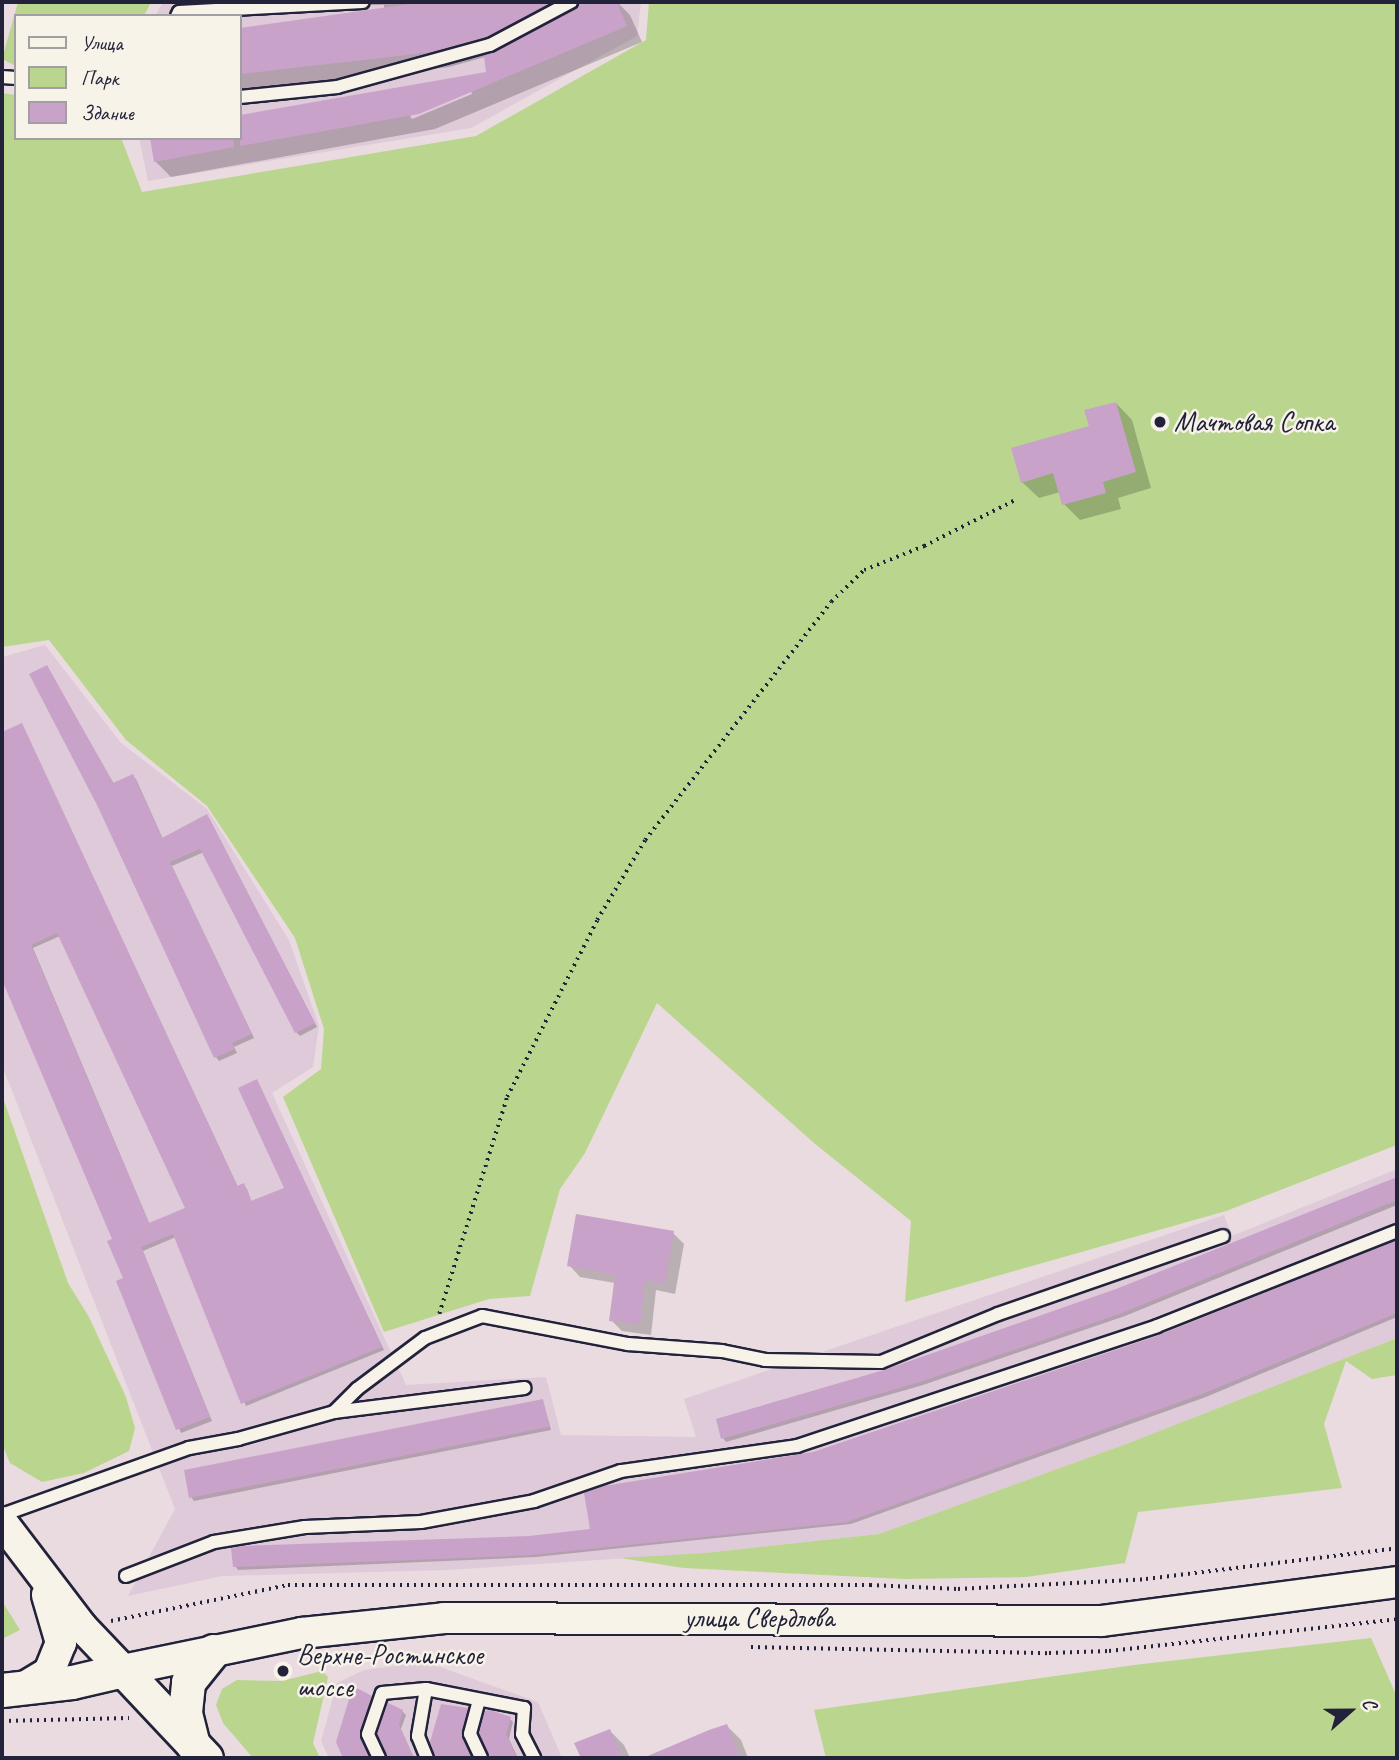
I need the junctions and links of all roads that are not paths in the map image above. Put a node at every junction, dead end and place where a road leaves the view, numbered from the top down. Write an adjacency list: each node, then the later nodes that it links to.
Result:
1 (363, 2): 3 (lane)
2 (572, 2): 4 (lane)
3 (179, 10)
4 (242, 97)
5 (1397, 1231): 12 (lane)
6 (1223, 1236): 8 (lane)
7 (524, 1388): 8 (lane)
8 (334, 1412): 9 (lane)
9 (2, 1515)
10 (2, 1522): 11 (street)
11 (35, 1569): 15 (street); 16 (street)
12 (126, 1576)
13 (1397, 1582): 14 (street, улица Свердлова)
14 (213, 1651): 15 (street, улица Свердлова); 19 (main road)
15 (122, 1670): 16 (main road); 19 (main road)
16 (11, 1689)
17 (426, 1689): 18 (lane); 20 (lane); 21 (lane)
18 (479, 1700): 22 (lane); 23 (lane)
19 (195, 1752)
20 (379, 1758)
21 (427, 1758)
22 (481, 1758)
23 (534, 1758)

